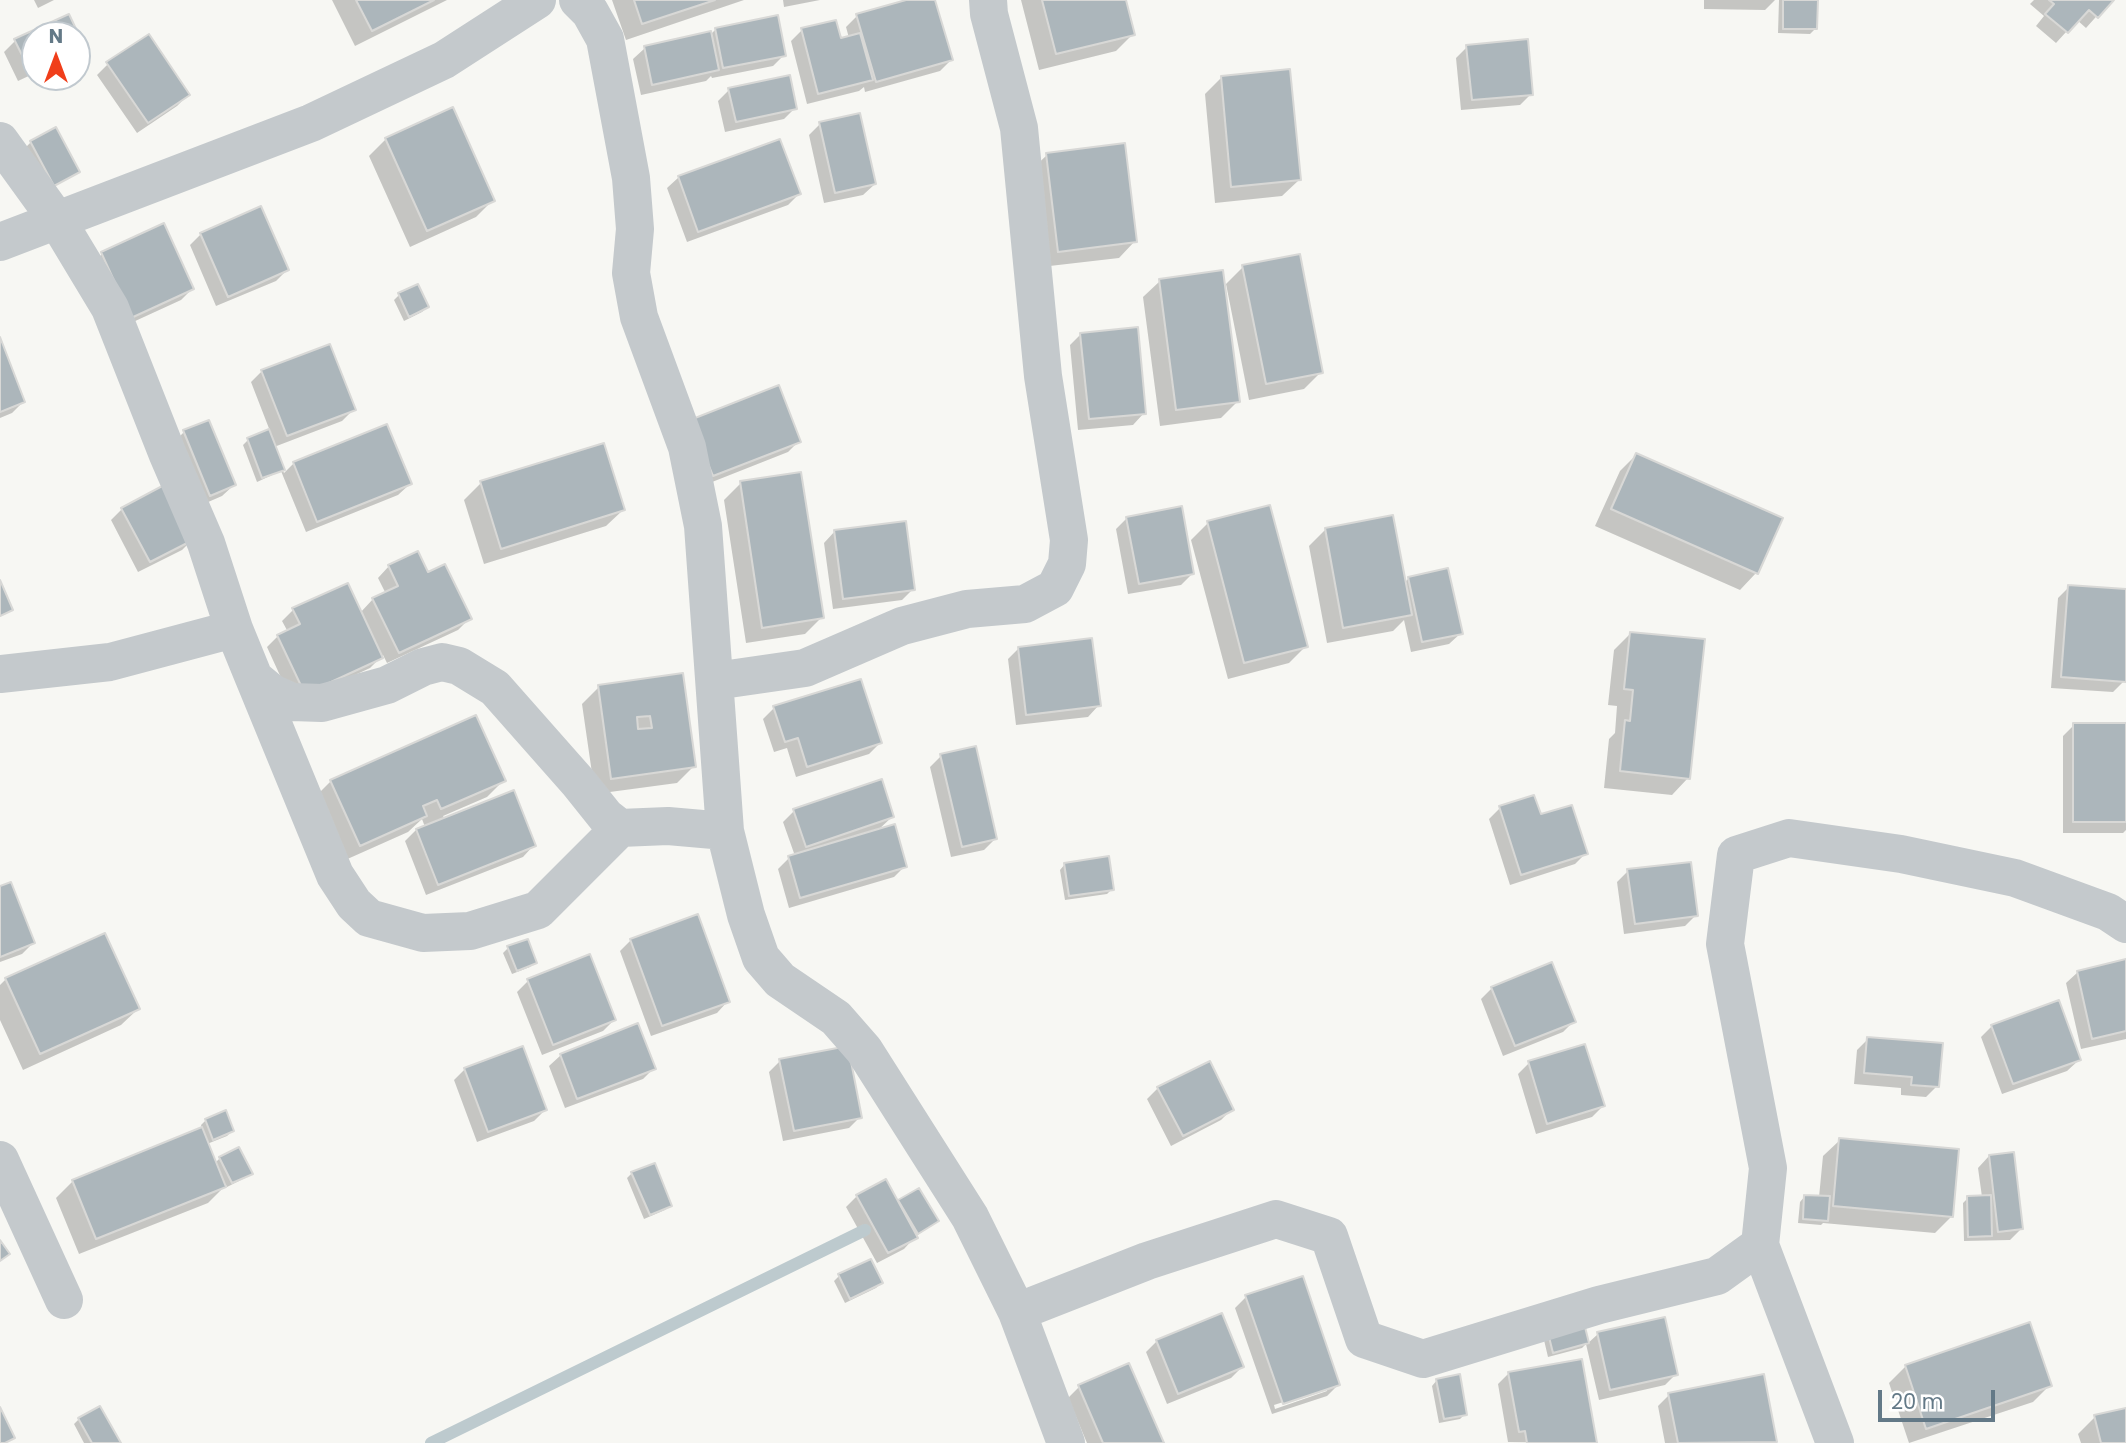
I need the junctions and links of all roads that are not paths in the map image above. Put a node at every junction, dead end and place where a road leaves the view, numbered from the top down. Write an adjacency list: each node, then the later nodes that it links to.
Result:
1 (537, 0): 5 (street)
2 (578, 0): 10 (street)
3 (988, 0): 10 (street)
4 (0, 141): 5 (street)
5 (57, 220): 6 (street); 7 (street)
6 (0, 242)
7 (234, 629): 8 (street); 9 (street)
8 (0, 674)
9 (254, 678): 11 (street); 11 (street)
10 (715, 681): 12 (street)
11 (620, 828): 12 (street)
12 (725, 831): 17 (street)
13 (2126, 924): 15 (street)
14 (0, 1160): 16 (street)
15 (1760, 1245): 17 (street); 19 (street)
16 (64, 1300)
17 (1017, 1312): 18 (street)
18 (1066, 1443)
19 (1835, 1443)

